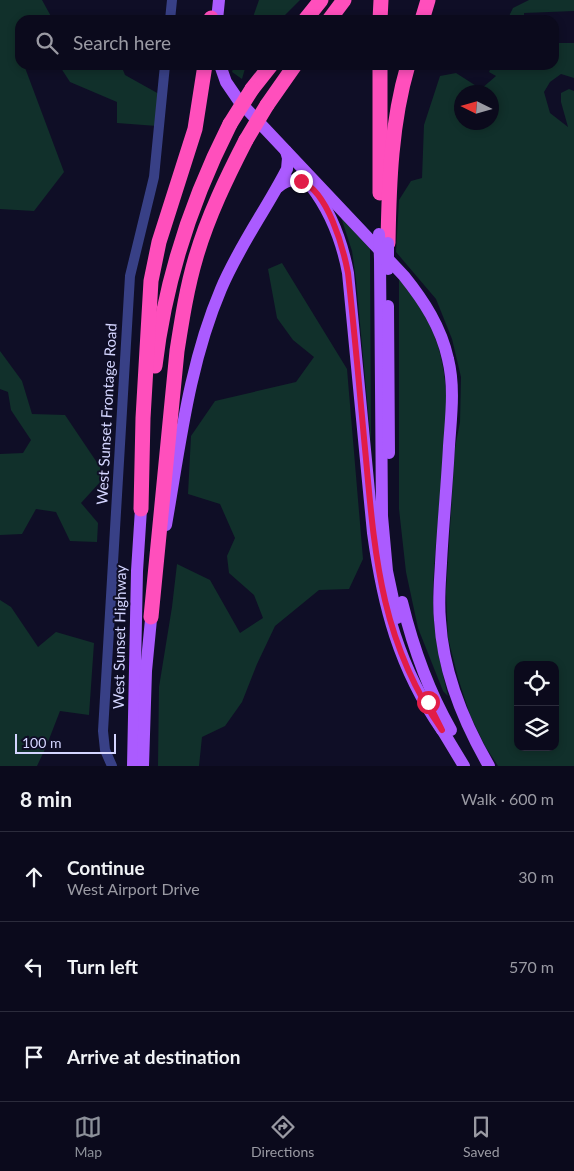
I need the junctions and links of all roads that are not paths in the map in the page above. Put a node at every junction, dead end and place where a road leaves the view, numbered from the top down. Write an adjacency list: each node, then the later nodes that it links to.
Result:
1 (172, 0): 8 (street)
2 (212, 0): 9 (main road)
3 (219, 0): 10 (main road)
4 (321, 0): 11 (highway)
5 (344, 0): 12 (highway)
6 (381, 0): 13 (highway)
7 (428, 0): 14 (highway)
8 (170, 15)
9 (212, 15)
10 (213, 15)
11 (309, 15)
12 (333, 15)
13 (380, 15)
14 (424, 15)
15 (165, 70): 31 (street, West Sunset Frontage Road)
16 (204, 70): 28 (highway)
17 (216, 70): 23 (main road)
18 (222, 70): 23 (main road)
19 (267, 70): 28 (highway, bridge)
20 (292, 70): 29 (highway, bridge)
21 (380, 70): 26 (highway)
22 (407, 70): 26 (highway)
23 (287, 156): 24 (main road); 25 (main road, West Sunset Highway); 36 (main road)
24 (311, 186): 25 (main road); 30 (main road)
25 (273, 193): 29 (main road, West Sunset Highway)
26 (384, 238): 27 (main road, bridge)
27 (384, 264): 30 (main road); 35 (main road)
28 (141, 509): 32 (main road, West Sunset Highway)
29 (151, 617): 33 (main road, West Sunset Highway)
30 (442, 730): 34 (main road)
31 (112, 766)
32 (133, 766)
33 (143, 766)
34 (464, 766)
35 (474, 766)
36 (489, 766)

